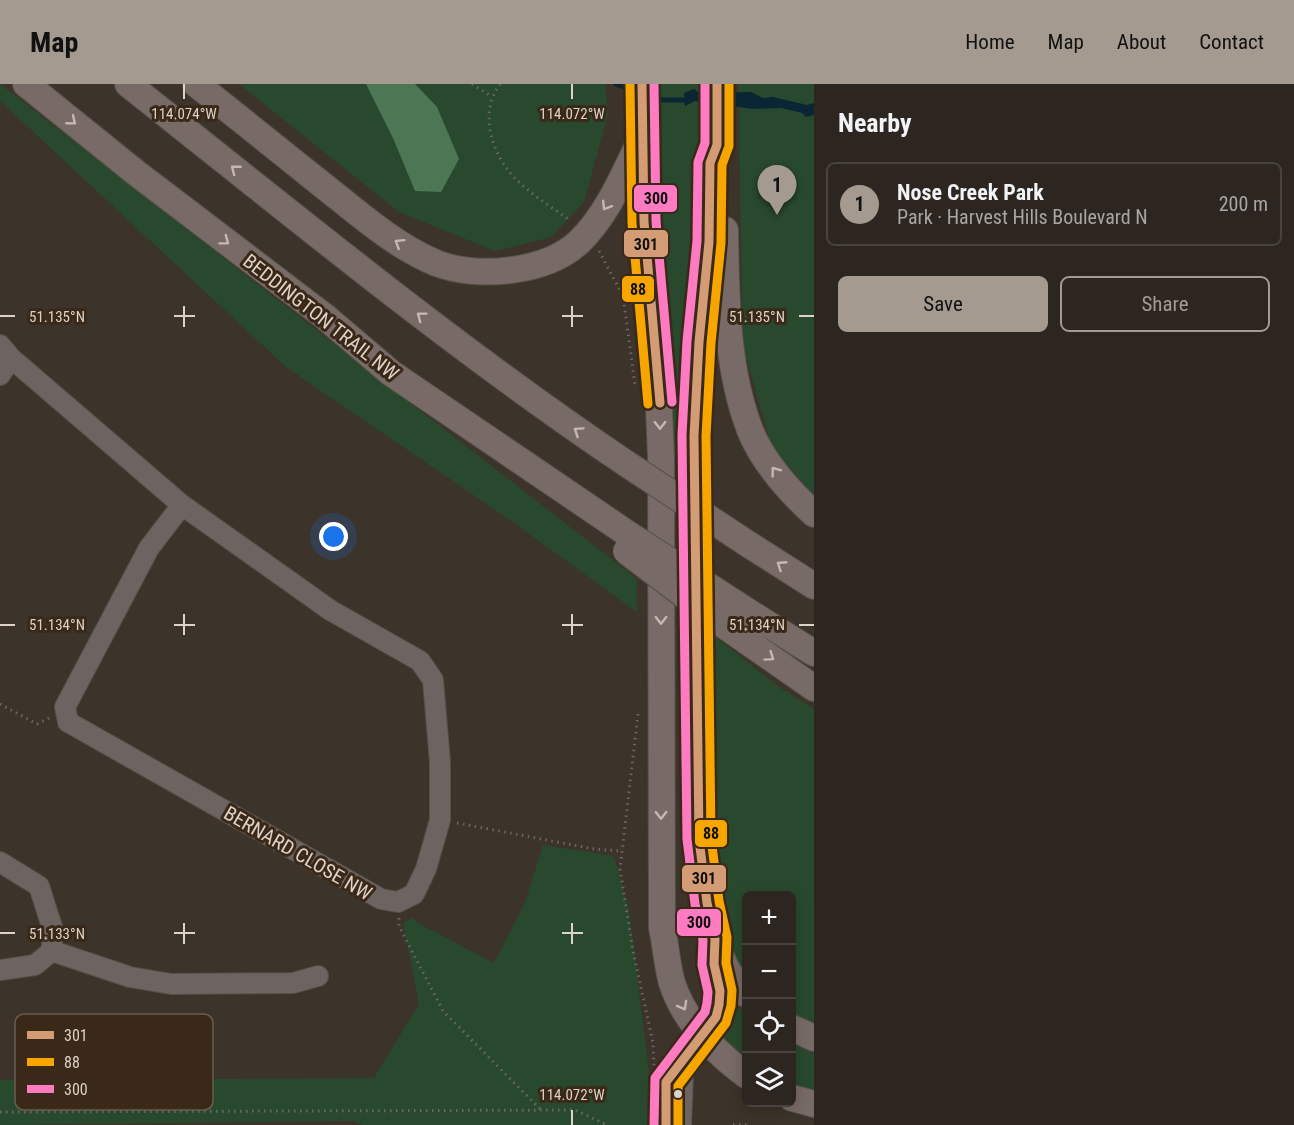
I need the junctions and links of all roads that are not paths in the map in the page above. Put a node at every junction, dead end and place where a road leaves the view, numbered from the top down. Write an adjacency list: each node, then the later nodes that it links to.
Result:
1 (26, 84): 12 (main road, BEDDINGTON TRAIL NW, one-way to 12)
2 (128, 84): 13 (main road, one-way to 2, bridge)
3 (196, 84): 6 (main road, one-way to 3)
4 (642, 84): 6 (main road)
5 (717, 84): 7 (main road)
6 (642, 136): 24 (main road, one-way to 24)
7 (717, 145): 11 (main road, one-way to 7); 17 (main road)
8 (6, 351): 9 (street); 10 (street, BERNARD CLOSE NW)
9 (0, 375)
10 (182, 505): 10 (street, BERNARD CLOSE NW)
11 (814, 514)
12 (626, 543): 14 (main road, bridge); 15 (main road, one-way to 15, bridge)
13 (814, 586)
14 (814, 653)
15 (814, 688)
16 (0, 862): 18 (street)
17 (715, 939): 21 (main road); 24 (street)
18 (52, 951): 19 (street); 20 (street)
19 (0, 970)
20 (318, 976)
21 (742, 988)
22 (796, 1030): 23 (main road)
23 (814, 1038)
24 (696, 1044): 25 (main road); 28 (street); 29 (street)
25 (742, 1072)
26 (796, 1099): 27 (main road)
27 (814, 1104)
28 (666, 1125)
29 (681, 1125)

